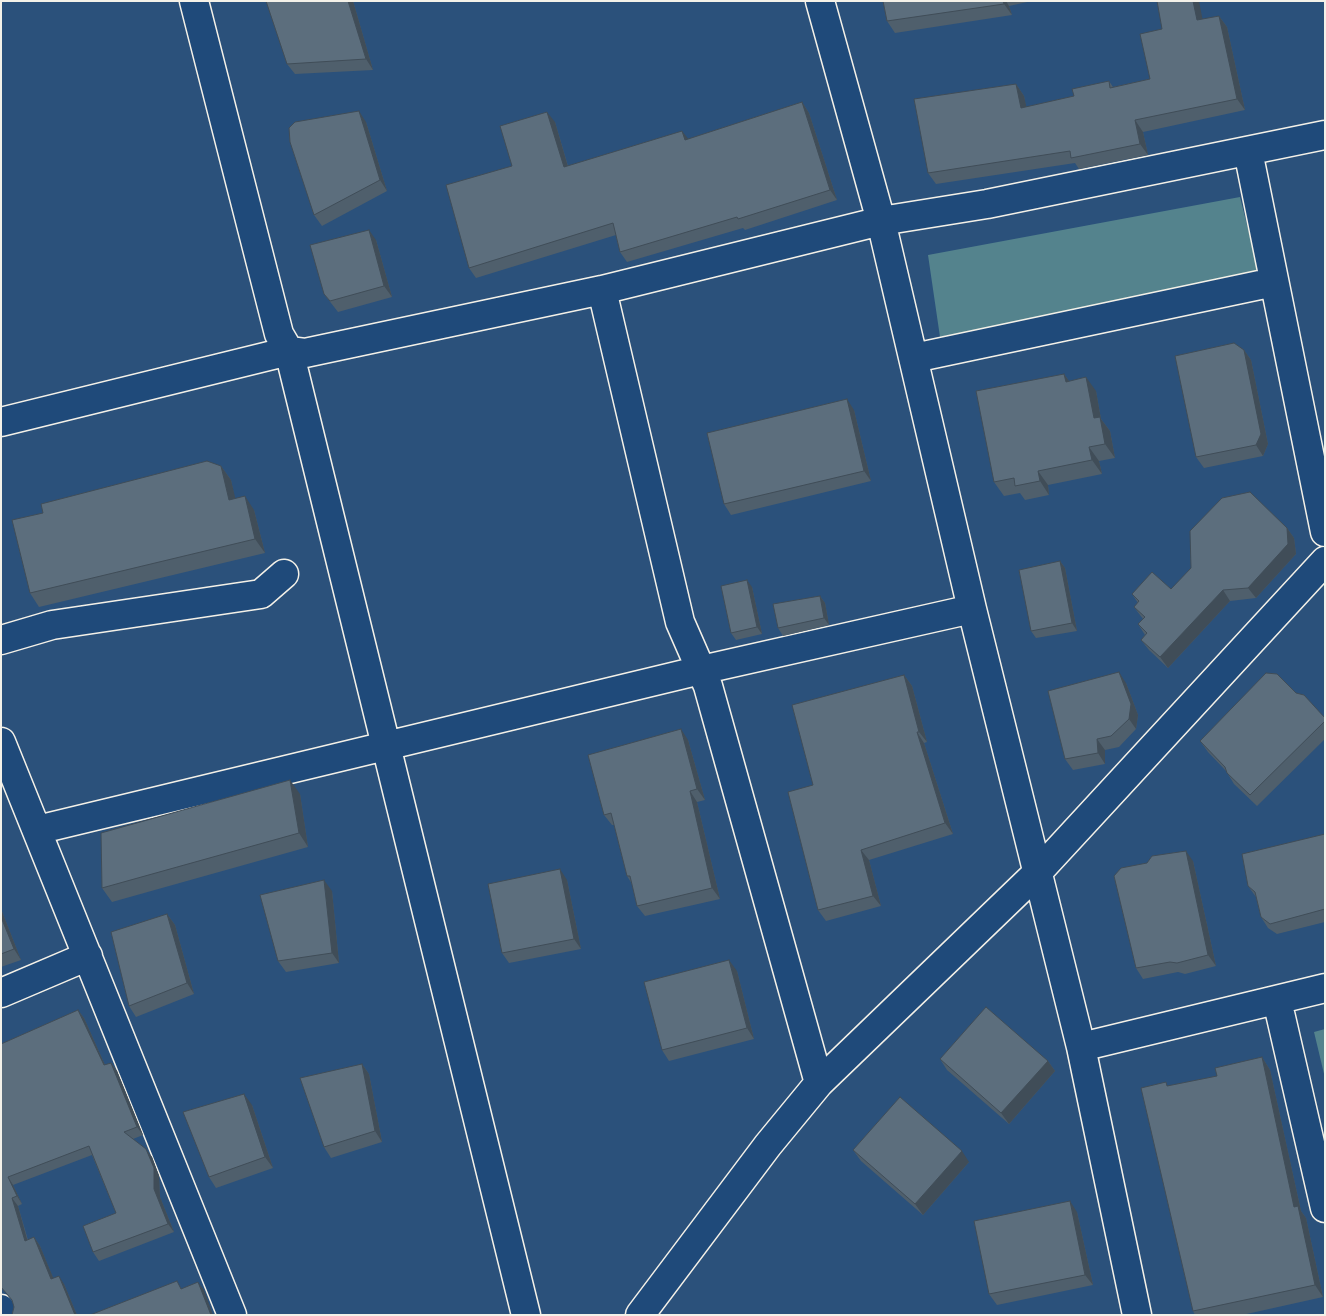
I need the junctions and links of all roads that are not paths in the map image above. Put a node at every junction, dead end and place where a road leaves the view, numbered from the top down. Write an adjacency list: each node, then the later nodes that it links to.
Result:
1 (194, 1): 8 (street)
2 (820, 1): 5 (street)
3 (1325, 135): 4 (street)
4 (1248, 151): 5 (street); 6 (street)
5 (881, 221): 7 (street); 9 (street)
6 (1274, 282): 9 (street); 11 (street)
7 (602, 290): 8 (street); 16 (street)
8 (289, 351): 10 (street); 18 (street)
9 (914, 358): 14 (street)
10 (1, 422)
11 (1325, 532)
12 (1325, 560): 20 (street)
13 (284, 574): 15 (street)
14 (972, 609): 16 (street); 20 (street)
15 (1, 640)
16 (701, 670): 18 (street); 26 (street)
17 (1, 742): 19 (street)
18 (386, 745): 19 (street); 30 (street)
19 (37, 830): 21 (street)
20 (1037, 873): 25 (street); 26 (street)
21 (88, 956): 23 (street); 29 (street)
22 (1325, 988): 24 (street)
23 (1, 993)
24 (1277, 1000): 25 (street); 27 (street)
25 (1081, 1047): 31 (street)
26 (819, 1084): 28 (street)
27 (1325, 1208)
28 (650, 1309)
29 (232, 1315)
30 (526, 1315)
31 (1137, 1315)

